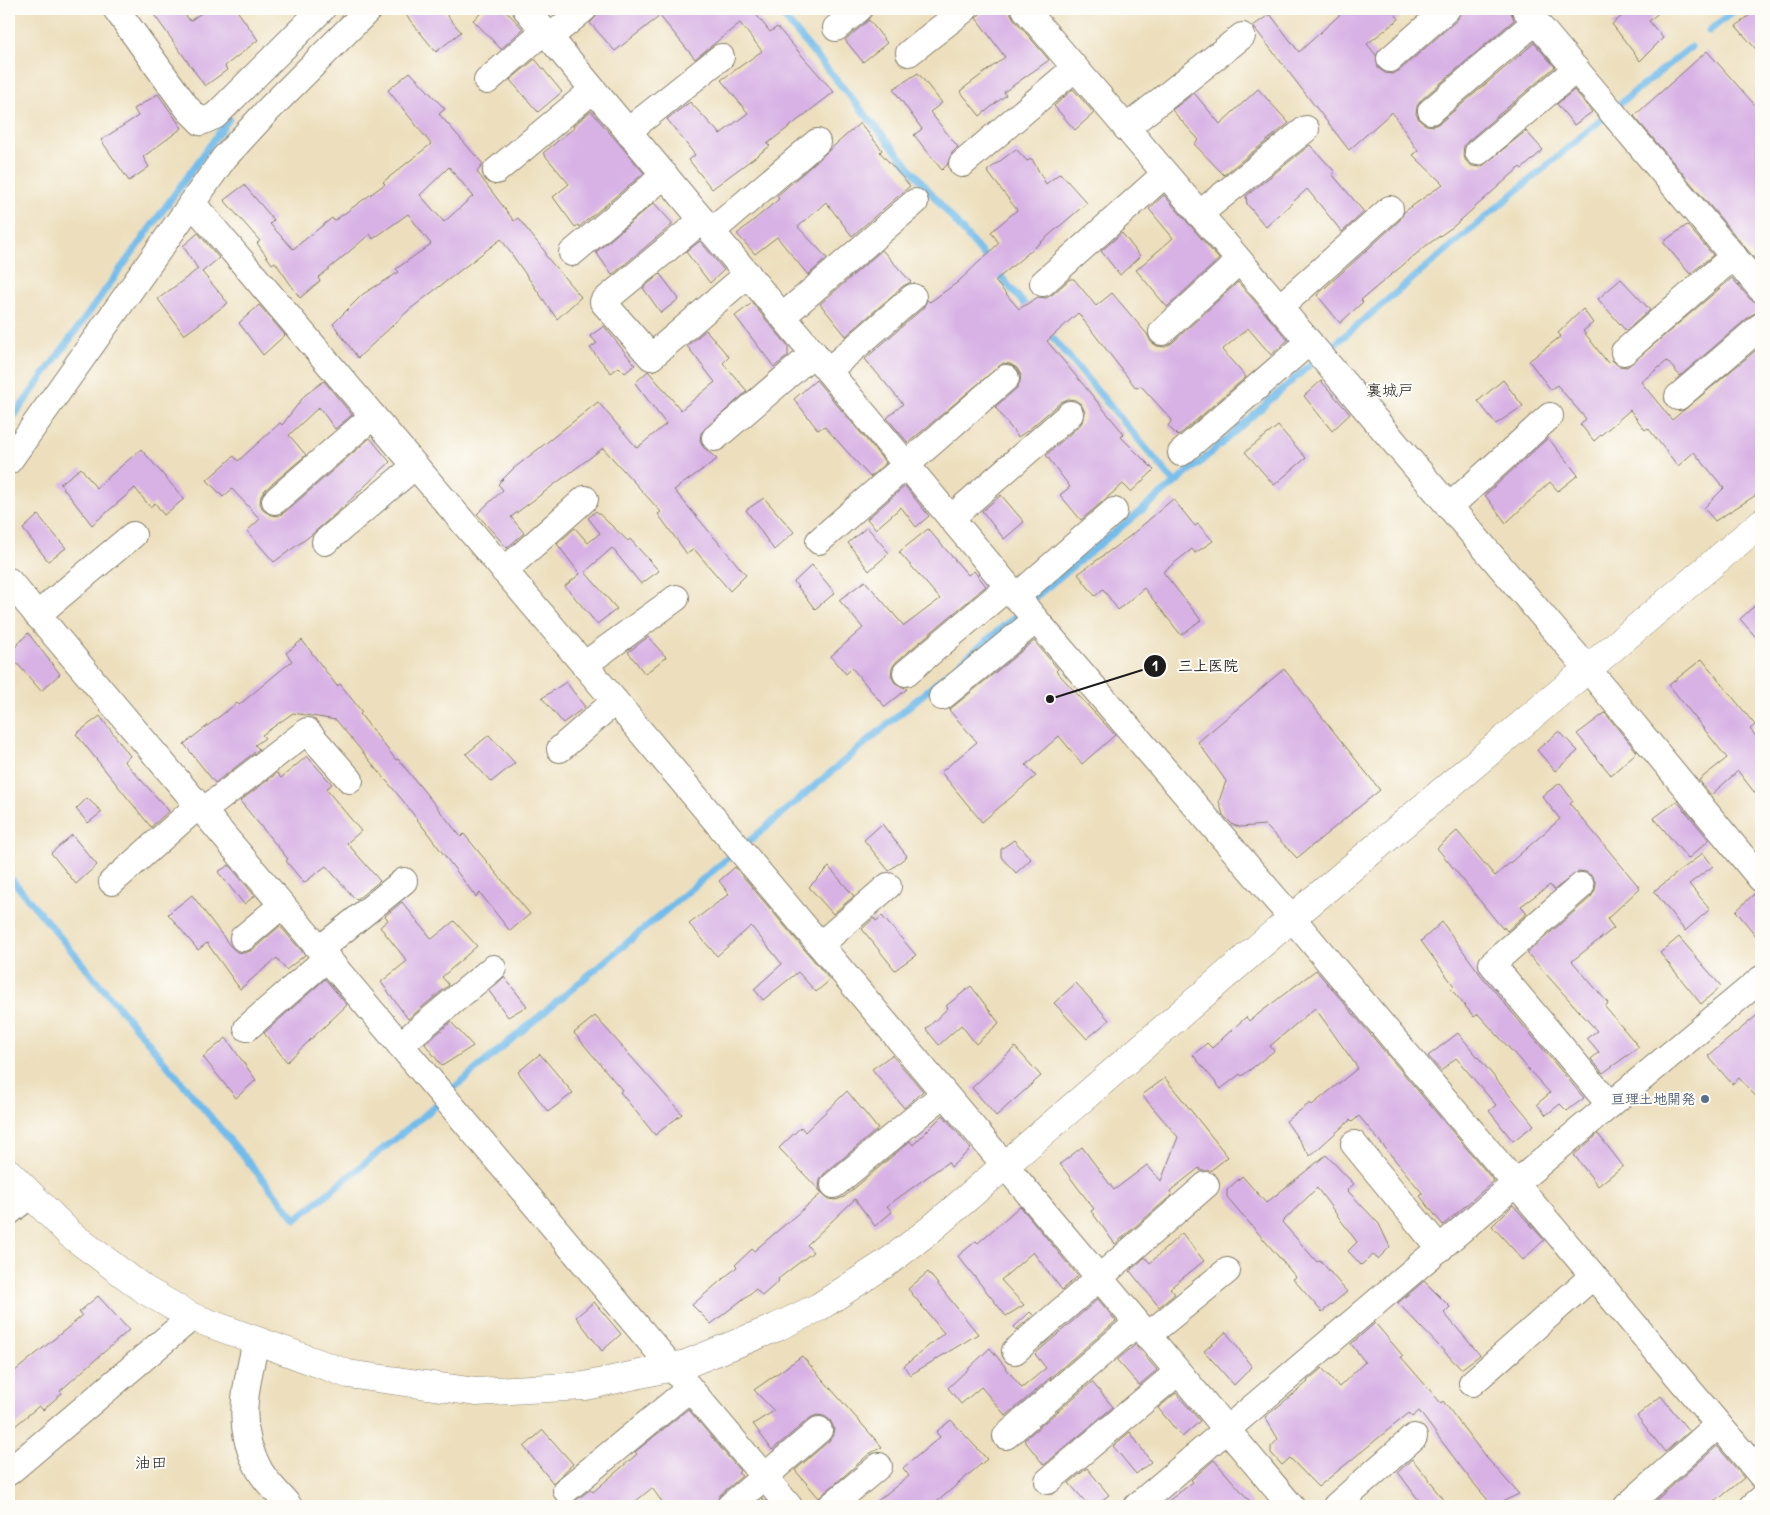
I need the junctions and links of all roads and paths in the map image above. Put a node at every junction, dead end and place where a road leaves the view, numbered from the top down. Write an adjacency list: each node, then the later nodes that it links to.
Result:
1 (116, 9): 2 (street)
2 (322, 9)
3 (369, 9): 32 (street)
4 (526, 9): 12 (street)
5 (584, 9): 12 (street)
6 (859, 9): 11 (street)
7 (965, 9): 14 (street)
8 (1024, 9): 17 (street)
9 (1448, 9): 16 (street)
10 (1530, 15): 18 (street); 21 (street)
11 (836, 28)
12 (547, 34): 19 (street); 20 (street)
13 (1242, 36): 22 (street)
14 (909, 53)
15 (721, 57): 24 (street)
16 (1390, 59)
17 (1075, 68): 22 (street); 27 (street)
18 (1576, 69): 26 (street); 37 (street)
19 (487, 81)
20 (593, 90): 24 (street); 28 (street)
21 (1431, 111)
22 (1126, 128): 29 (street)
23 (1306, 129): 34 (street)
24 (628, 131): 30 (street)
25 (816, 142): 35 (street)
26 (1478, 152)
27 (962, 164)
28 (496, 171)
29 (1165, 174): 34 (street); 40 (street)
30 (665, 175): 35 (street); 36 (street)
31 (915, 202): 44 (street)
32 (193, 204): 53 (street); 57 (street)
33 (1390, 209): 43 (street)
34 (1199, 214): 38 (street)
35 (707, 225): 39 (street); 39 (street)
36 (572, 253)
37 (1734, 256): 41 (street); 48 (street)
38 (1239, 261): 43 (street); 46 (street)
39 (748, 274): 44 (street)
40 (1043, 282)
41 (1761, 289)
42 (913, 297): 49 (street)
43 (1279, 308): 47 (street)
44 (783, 316): 49 (street)
45 (1761, 326): 51 (street)
46 (1162, 332)
47 (1309, 342): 56 (street); 62 (street)
48 (1624, 352)
49 (822, 362): 55 (street); 58 (street)
50 (1006, 378): 58 (street)
51 (1678, 397)
52 (1070, 414): 64 (street)
53 (373, 416): 59 (street); 61 (street)
54 (1550, 416): 62 (street)
55 (715, 438)
56 (1181, 454)
57 (9, 460)
58 (907, 465): 64 (street); 67 (street)
59 (415, 466): 68 (street); 69 (street)
60 (585, 499): 69 (street)
61 (275, 502)
62 (1449, 507): 76 (street)
63 (1114, 511): 71 (street)
64 (951, 518): 71 (street)
65 (1761, 523): 76 (street)
66 (133, 535): 73 (street)
67 (819, 540)
68 (325, 542)
69 (504, 571): 75 (street)
70 (9, 581): 73 (street)
71 (1012, 592): 74 (street); 77 (street)
72 (676, 598): 75 (street)
73 (37, 615): 82 (street)
74 (1036, 620): 78 (street); 89 (street)
75 (584, 665): 79 (street)
76 (1587, 668): 83 (street); 89 (street)
77 (906, 673)
78 (942, 698)
79 (615, 701): 80 (street); 91 (street)
80 (560, 749)
81 (350, 780): 82 (street)
82 (201, 808): 85 (street); 88 (street)
83 (1761, 879)
84 (404, 881): 92 (street)
85 (112, 882)
86 (888, 886): 91 (street)
87 (1581, 886): 98 (street)
88 (282, 905): 90 (street); 92 (street)
89 (1292, 918): 100 (street); 102 (street)
90 (243, 938)
91 (820, 945): 97 (street)
92 (323, 954): 95 (street); 96 (street)
93 (493, 968): 96 (street)
94 (1761, 979): 98 (street)
95 (247, 1028)
96 (400, 1045): 115 (street)
97 (944, 1094): 100 (street); 103 (street)
98 (1610, 1105): 102 (street)
99 (1354, 1144): 107 (street)
100 (1003, 1166): 110 (street); 115 (street)
101 (9, 1173): 105 (street)
102 (1515, 1184): 107 (street); 109 (street)
103 (834, 1185)
104 (1206, 1186): 110 (street)
105 (30, 1195): 106 (street); 111 (street)
106 (9, 1212)
107 (1440, 1249): 121 (street)
108 (1227, 1271): 112 (street)
109 (1593, 1276): 117 (street); 119 (street)
110 (1098, 1277): 112 (street); 114 (street)
111 (192, 1317): 113 (street); 125 (street)
112 (1142, 1329): 116 (street); 122 (street)
113 (256, 1341): 115 (street); 131 (street)
114 (1015, 1351)
115 (670, 1367): 118 (street)
116 (1178, 1372): 121 (street); 128 (street)
117 (1472, 1383)
118 (689, 1389): 127 (street); 129 (street)
119 (1718, 1425): 126 (street); 138 (street)
120 (819, 1430): 127 (street)
121 (1228, 1431): 135 (street); 136 (street)
122 (1006, 1436)
123 (1414, 1437): 137 (street)
124 (879, 1466): 134 (street)
125 (9, 1472)
126 (1761, 1476)
127 (764, 1477): 132 (street); 133 (street)
128 (1048, 1481)
129 (566, 1490)
130 (1761, 1499): 139 (street)
131 (289, 1506)
132 (730, 1506)
133 (789, 1506)
134 (831, 1506)
135 (1137, 1506)
136 (1291, 1506)
137 (1336, 1506)
138 (1627, 1506)
139 (1753, 1506)

